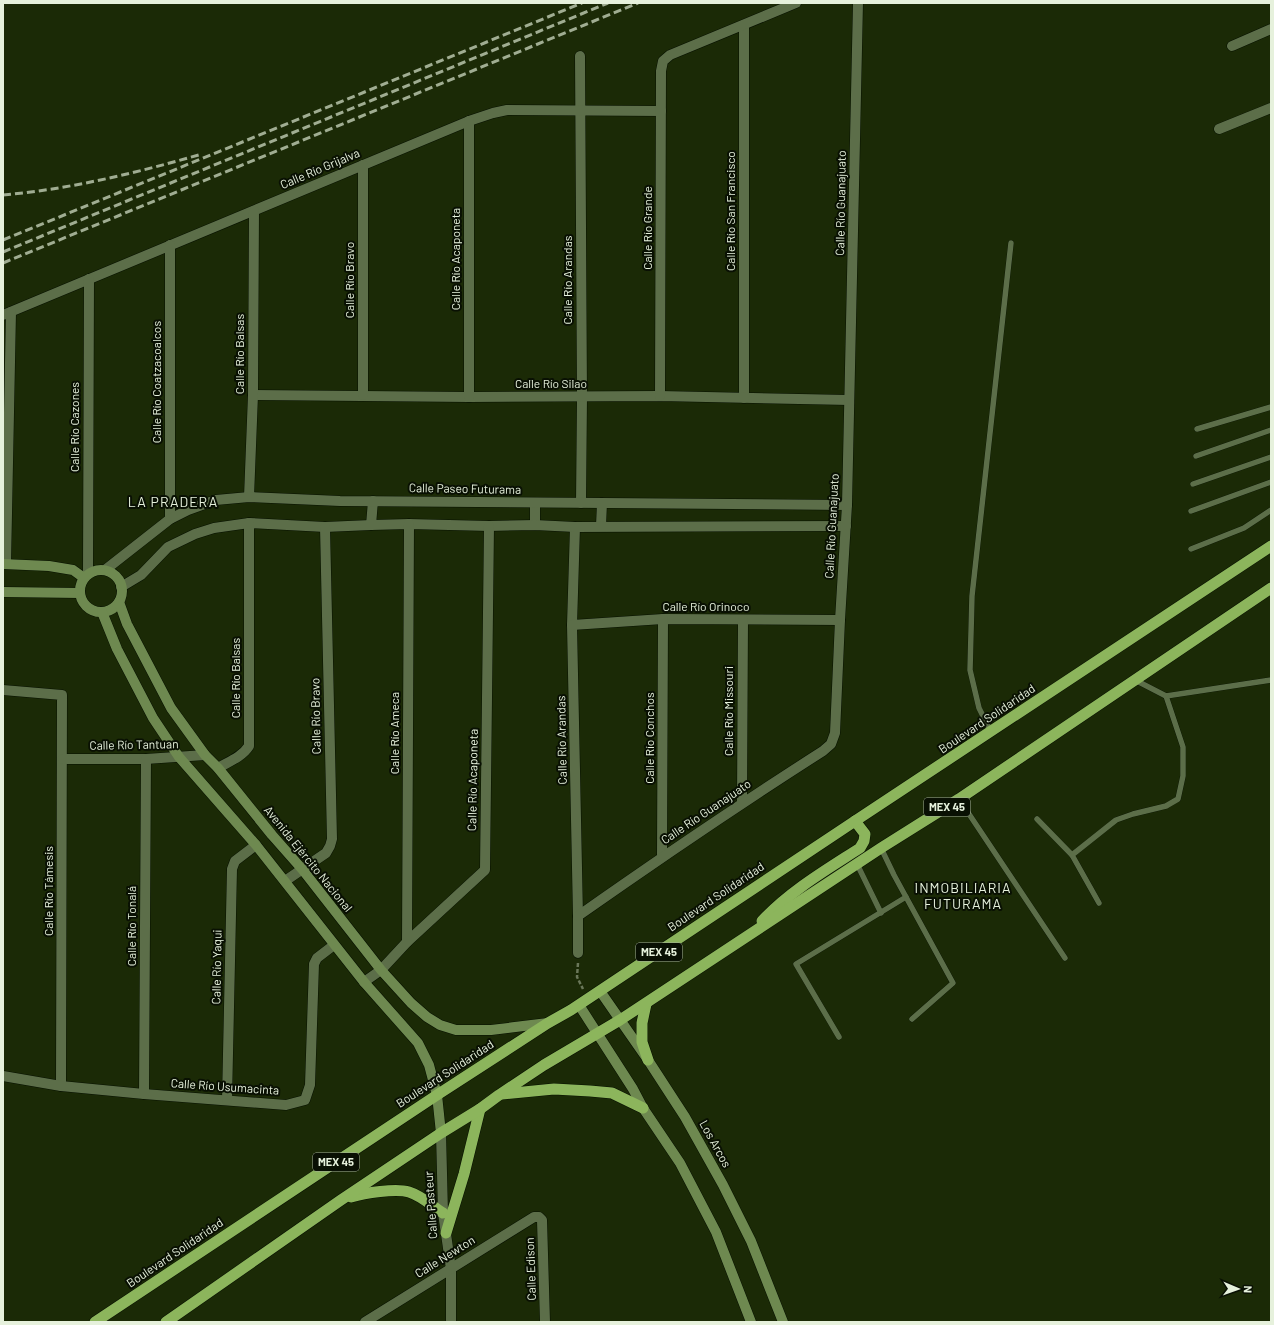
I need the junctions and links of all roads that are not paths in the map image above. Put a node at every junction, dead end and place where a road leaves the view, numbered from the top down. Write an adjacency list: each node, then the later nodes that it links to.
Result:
1 (796, 3): 3 (street)
2 (858, 3): 24 (street, Calle Río Guanajuato)
3 (744, 24): 9 (street, Calle Río Grande); 23 (street, Calle Río San Francisco)
4 (1271, 29): 5 (street)
5 (1232, 46)
6 (580, 56): 8 (street, Calle Río Arandas)
7 (1271, 108): 11 (street)
8 (580, 111): 9 (street, Calle Río Grijalva); 10 (street, Calle Río Grijalva); 22 (street, Calle Río Arandas)
9 (661, 111): 20 (street, Calle Río Grande)
10 (469, 121): 12 (street, Calle Río Grijalva); 21 (street, Calle Río Acaponeta)
11 (1219, 129)
12 (363, 165): 13 (street, Calle Río Grijalva); 19 (street, Calle Río Bravo)
13 (254, 211): 15 (street, Calle Río Grijalva); 18 (street, Calle Río Balsas)
14 (1012, 243): 69 (lane)
15 (170, 245): 16 (street, Calle Río Grijalva); 40 (street, Calle Río Coatzacoalcos)
16 (89, 279): 17 (street, Calle Río Grijalva); 54 (street, Calle Río Cazones)
17 (7, 313): 52 (street)
18 (254, 395): 19 (street, Calle Río Silao); 32 (street, Calle Río Balsas)
19 (363, 395): 21 (street, Calle Río Silao)
20 (660, 396): 22 (street, Calle Río Silao); 23 (street, Calle Río Silao)
21 (469, 397): 22 (street, Calle Río Silao)
22 (582, 397): 35 (street, Calle Río Arandas)
23 (744, 398): 24 (street, Calle Río Silao)
24 (849, 400): 37 (street, Calle Río Guanajuato)
25 (1271, 407): 26 (lane)
26 (1197, 429)
27 (1271, 430): 28 (lane)
28 (1196, 456)
29 (1271, 457): 31 (lane)
30 (1271, 482): 39 (lane)
31 (1193, 484)
32 (250, 497): 33 (street, Calle Paseo Futurama); 40 (street, Calle Paseo Futurama)
33 (373, 501): 34 (street, Calle Paseo Futurama); 42 (street)
34 (535, 503): 35 (street, Calle Paseo Futurama); 44 (street)
35 (581, 503): 36 (street, Calle Paseo Futurama)
36 (602, 503): 37 (street, Calle Paseo Futurama); 46 (street)
37 (847, 505): 47 (street, Calle Río Guanajuato)
38 (1271, 510): 51 (lane)
39 (1191, 511)
40 (170, 519): 53 (street, Calle Paseo Futurama)
41 (249, 523): 48 (street); 55 (street); 74 (street, Calle Río Balsas)
42 (371, 524): 43 (street); 48 (street)
43 (409, 524): 45 (street); 91 (street, Calle Río Ameca)
44 (535, 525): 45 (street); 49 (street)
45 (489, 526): 91 (street, Calle Río Acaponeta)
46 (601, 526): 47 (street); 49 (street)
47 (846, 526): 63 (street, Calle Río Guanajuato)
48 (325, 527): 84 (street, Calle Río Bravo)
49 (575, 527): 64 (street, Calle Río Arandas)
50 (1271, 546): 69 (highway, Boulevard Solidaridad / MEX 45)
51 (1191, 549)
52 (4, 564): 54 (main road)
53 (105, 570): 54 (main road); 55 (main road)
54 (86, 576): 58 (main road)
55 (122, 587): 59 (main road)
56 (1271, 588): 65 (highway, MEX 45)
57 (3, 592): 58 (main road)
58 (80, 593): 60 (main road)
59 (119, 602): 60 (main road); 70 (main road, Avenida Ejército Nacional)
60 (102, 612): 71 (main road)
61 (663, 619): 62 (street, Calle Río Orinoco); 64 (street, Calle Río Orinoco); 82 (street, Calle Río Conchos)
62 (743, 620): 63 (street, Calle Río Orinoco); 76 (street, Calle Río Missouri)
63 (840, 620): 76 (street, Calle Río Guanajuato)
64 (572, 625): 89 (street, Calle Río Arandas)
65 (1135, 680): 68 (lane); 75 (highway, MEX 45)
66 (1271, 680): 68 (lane)
67 (3, 690): 72 (street, Calle Río Támesis)
68 (1166, 696): 81 (lane)
69 (991, 732): 78 (highway, Boulevard Solidaridad / MEX 45)
70 (205, 755): 71 (street, Calle Río Tantuan); 74 (main road, Avenida Ejército Nacional)
71 (179, 757): 73 (street, Calle Río Tantuan); 79 (main road)
72 (63, 759): 73 (street, Calle Río Tantuan); 107 (street, Calle Río Támesis)
73 (146, 759): 108 (street, Calle Río Tonalá)
74 (218, 768): 84 (main road, Avenida Ejército Nacional)
75 (960, 800): 80 (highway, MEX 45); 94 (lane)
76 (742, 803): 82 (street, Calle Río Guanajuato)
77 (1037, 819): 81 (lane)
78 (855, 820): 90 (highway); 97 (highway, Boulevard Solidaridad / MEX 45)
79 (256, 845): 85 (main road); 111 (street, Calle Río Yaqui)
80 (881, 848): 83 (highway, MEX 45); 86 (lane)
81 (1072, 855): 87 (lane)
82 (662, 856): 89 (street, Calle Río Guanajuato)
83 (857, 864): 88 (lane); 90 (highway, MEX 45)
84 (302, 869): 85 (street, Calle Río Bravo); 95 (main road, Avenida Ejército Nacional)
85 (285, 881): 92 (main road)
86 (906, 897): 88 (lane); 100 (lane)
87 (1099, 903)
88 (881, 912): 104 (lane)
89 (578, 916): 93 (street, Calle Río Arandas)
90 (749, 934): 99 (highway, MEX 45)
91 (407, 942): 95 (street, Calle Río Acaponeta)
92 (334, 945): 96 (main road); 111 (street, Calle Río Usumacinta)
93 (578, 953)
94 (1065, 958)
95 (381, 970): 96 (street, Calle Río Acaponeta); 102 (main road, Avenida Ejército Nacional)
96 (364, 982): 109 (main road)
97 (600, 991): 98 (highway, Boulevard Solidaridad / MEX 45); 101 (main road, Los Arcos)
98 (583, 1002): 102 (highway, Boulevard Solidaridad / MEX 45); 103 (main road)
99 (646, 1004): 101 (highway, MEX 45); 105 (highway)
100 (912, 1019)
101 (620, 1020): 103 (highway, MEX 45); 105 (main road, Los Arcos)
102 (548, 1023): 109 (highway, Boulevard Solidaridad / MEX 45)
103 (597, 1035): 110 (highway, MEX 45); 112 (main road)
104 (839, 1037)
105 (648, 1060): 126 (main road, Los Arcos)
106 (3, 1076): 107 (street, Calle Río Usumacinta)
107 (61, 1086): 108 (street, Calle Río Usumacinta)
108 (144, 1094): 111 (street, Calle Río Usumacinta)
109 (436, 1095): 114 (main road); 120 (highway, Boulevard Solidaridad / MEX 45)
110 (499, 1095): 112 (highway); 113 (highway, MEX 45)
111 (227, 1100)
112 (643, 1108): 125 (main road)
113 (480, 1109): 114 (highway, MEX 45); 118 (highway)
114 (441, 1133): 115 (highway, MEX 45); 116 (street, Calle Pasteur)
115 (341, 1200): 116 (highway); 121 (highway, MEX 45)
116 (443, 1214): 118 (street, Calle Pasteur)
117 (539, 1217): 119 (street, Calle Newton); 124 (street, Calle Edison)
118 (446, 1233): 119 (street, Calle Pasteur)
119 (451, 1269): 122 (street, Calle Newton); 123 (street, Calle Pasteur)
120 (95, 1322)
121 (166, 1322)
122 (365, 1322)
123 (452, 1322)
124 (545, 1322)
125 (751, 1322)
126 (783, 1322)

